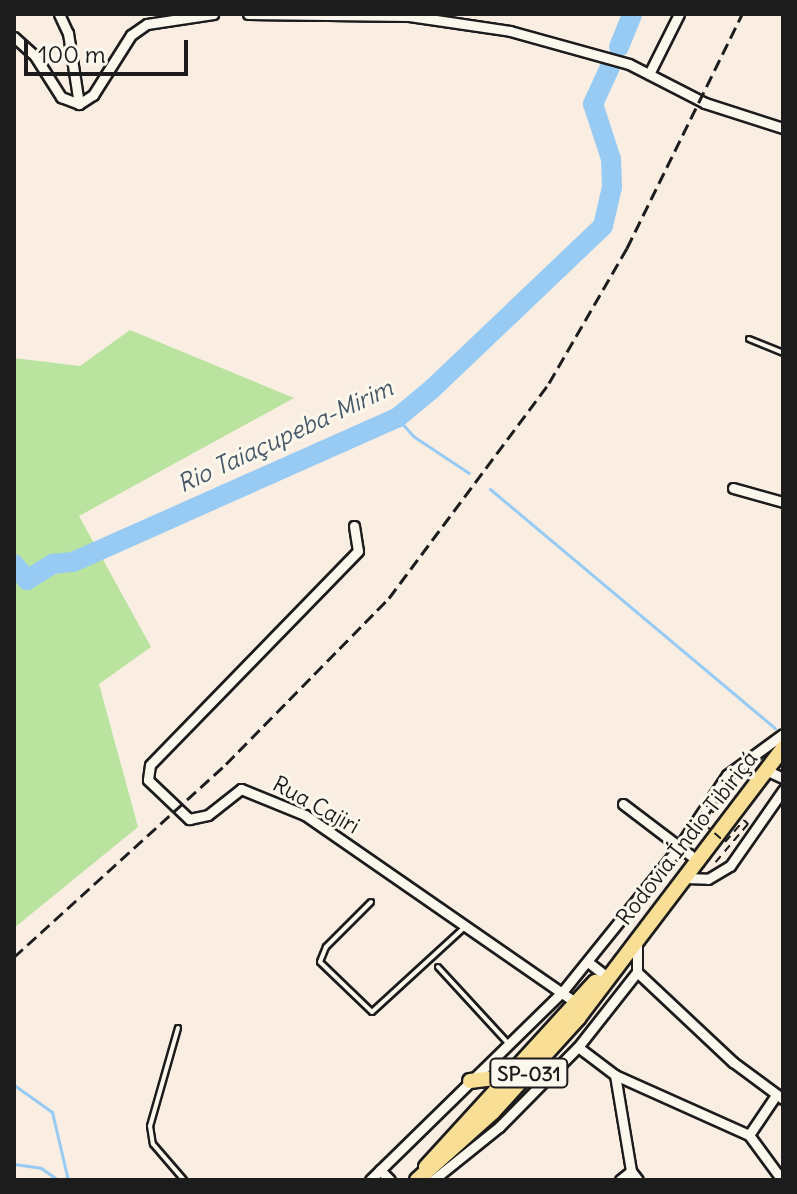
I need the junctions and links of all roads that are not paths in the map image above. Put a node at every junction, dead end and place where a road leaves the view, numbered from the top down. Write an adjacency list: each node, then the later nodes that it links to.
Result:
1 (59, 14): 7 (street)
2 (213, 14): 7 (street)
3 (248, 14): 6 (street)
4 (679, 14): 6 (street)
5 (14, 37): 7 (street)
6 (649, 74): 8 (street)
7 (79, 104)
8 (783, 128)
9 (749, 339): 10 (lane)
10 (783, 353)
11 (733, 488): 12 (street)
12 (783, 502)
13 (354, 526): 24 (street, Rua Cajiri)
14 (783, 734): 20 (street)
15 (783, 748): 16 (highway, Rodovia Índio Tibiriçá / SP-031)
16 (768, 771): 17 (street); 21 (highway, Rodovia Índio Tibiriçá / SP-031)
17 (783, 778)
18 (783, 790): 22 (street)
19 (623, 804): 20 (street)
20 (679, 847): 21 (street); 27 (street)
21 (698, 861): 22 (highway, Rodovia Índio Tibiriçá / SP-031)
22 (685, 878): 25 (highway, Rodovia Índio Tibiriçá / SP-031)
23 (371, 902): 24 (lane)
24 (467, 924): 31 (street, Rua Cajiri)
25 (637, 938): 26 (highway, Rodovia Índio Tibiriçá / SP-031); 29 (street)
26 (624, 955): 30 (highway, Rodovia Índio Tibiriçá / SP-031); 43 (highway, Rodovia Índio Tibiriçá / SP-031)
27 (588, 962): 30 (street); 31 (street)
28 (438, 967): 34 (lane)
29 (637, 972): 35 (street); 39 (street)
30 (602, 973): 32 (highway, Rodovia Índio Tibiriçá / SP-031)
31 (563, 991): 32 (street, Rua Cajiri); 34 (street)
32 (577, 1003): 37 (highway, Rodovia Índio Tibiriçá / SP-031)
33 (178, 1028): 44 (lane)
34 (509, 1043): 38 (street)
35 (578, 1047): 36 (street); 43 (street)
36 (615, 1075): 40 (street); 42 (street)
37 (509, 1076): 38 (highway); 43 (highway, Rodovia Índio Tibiriçá / SP-031)
38 (470, 1081): 41 (street)
39 (780, 1097): 40 (street)
40 (749, 1135): 49 (street)
41 (380, 1170): 45 (street); 46 (street)
42 (631, 1171): 47 (street); 48 (street)
43 (423, 1179)
44 (184, 1180)
45 (370, 1180)
46 (390, 1180)
47 (620, 1180)
48 (638, 1180)
49 (782, 1180)

